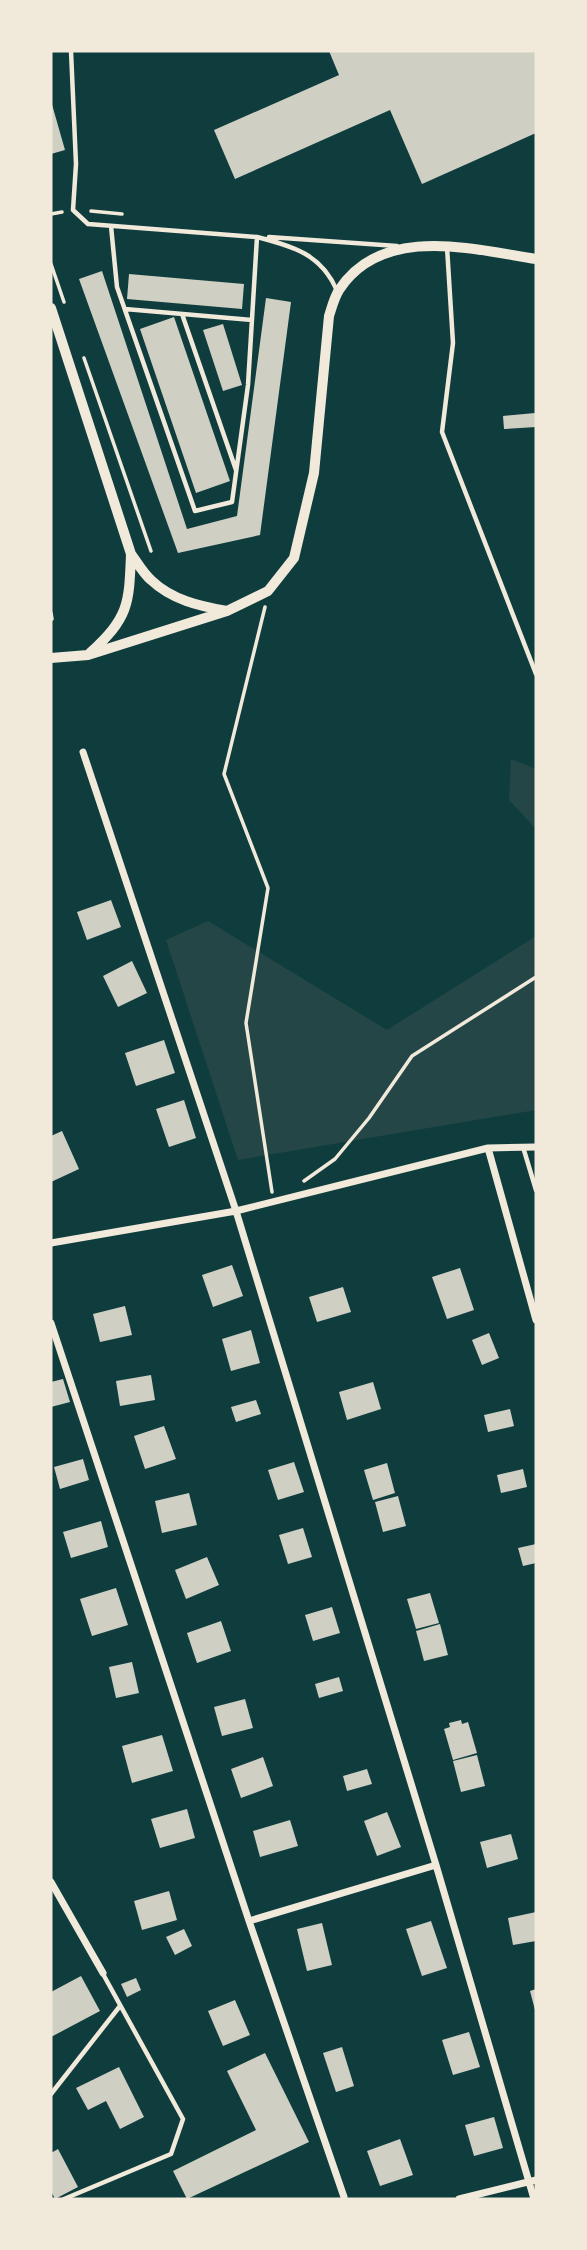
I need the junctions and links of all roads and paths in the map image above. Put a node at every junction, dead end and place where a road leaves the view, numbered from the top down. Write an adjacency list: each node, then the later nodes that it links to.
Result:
1 (71, 51): 2 (lane)
2 (111, 226): 3 (lane); 11 (lane)
3 (257, 237): 5 (lane); 8 (lane); 13 (lane)
4 (447, 246): 5 (main road); 6 (main road); 24 (lane)
5 (405, 247): 8 (main road)
6 (536, 259)
7 (51, 264): 9 (path)
8 (338, 292): 18 (main road)
9 (65, 303)
10 (51, 308): 17 (main road)
11 (125, 309): 12 (lane); 15 (lane)
12 (182, 314): 13 (lane); 15 (lane)
13 (252, 320): 15 (lane)
14 (83, 355): 16 (path)
15 (236, 471)
16 (152, 551)
17 (131, 554): 19 (main road); 22 (main road)
18 (270, 588): 19 (main road); 32 (path)
19 (227, 611): 22 (main road)
20 (51, 612): 21 (path)
21 (52, 620)
22 (88, 655): 23 (main road)
23 (51, 658)
24 (536, 674)
25 (83, 752): 33 (street)
26 (536, 977): 30 (path)
27 (523, 1146): 28 (street); 29 (street); 31 (lane)
28 (536, 1147)
29 (488, 1148): 32 (street); 35 (street)
30 (294, 1188)
31 (536, 1190)
32 (274, 1202): 33 (street)
33 (236, 1211): 34 (street); 37 (street)
34 (51, 1243)
35 (536, 1320)
36 (51, 1322): 39 (street)
37 (436, 1865): 39 (street); 43 (street)
38 (51, 1882): 40 (street)
39 (249, 1921): 44 (street)
40 (103, 1973): 41 (lane)
41 (120, 2006): 42 (lane); 45 (lane)
42 (51, 2094)
43 (533, 2181): 46 (street); 47 (street)
44 (342, 2198)
45 (64, 2199)
46 (458, 2199)
47 (534, 2199)

